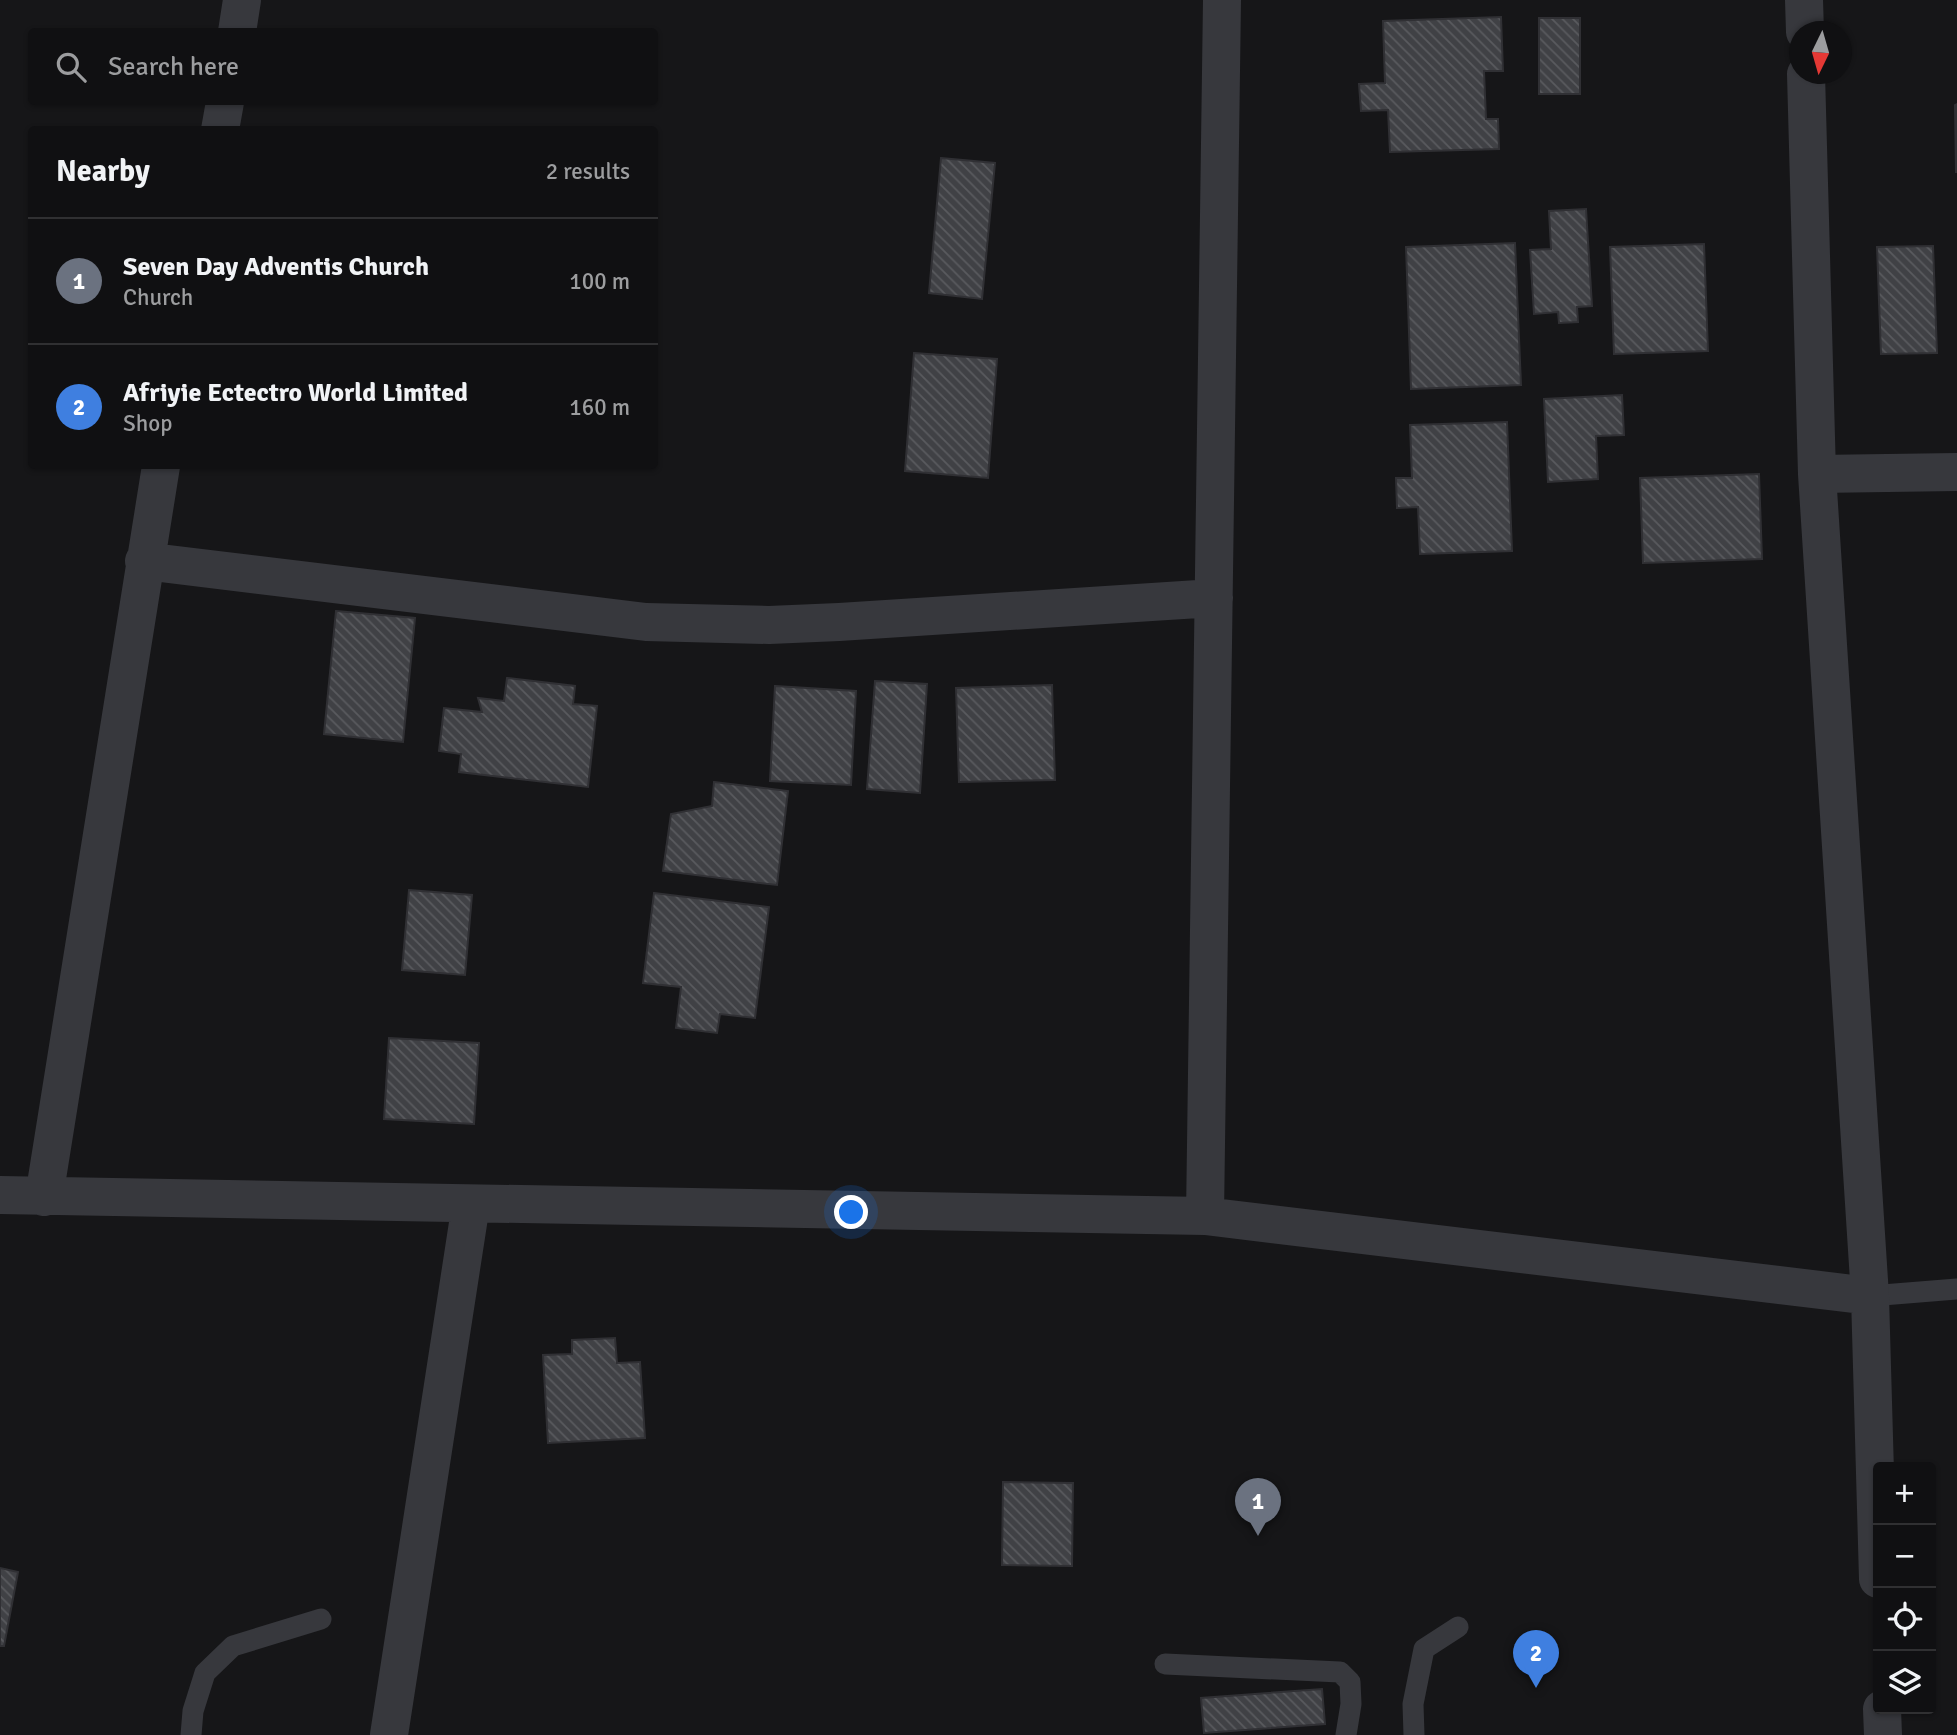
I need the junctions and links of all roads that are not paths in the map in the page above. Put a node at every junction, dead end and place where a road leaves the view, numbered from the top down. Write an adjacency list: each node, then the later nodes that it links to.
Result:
1 (242, 0): 5 (street)
2 (1222, 0): 13 (street)
3 (1804, 0): 4 (street)
4 (1805, 21)
5 (238, 28)
6 (1806, 84): 11 (street)
7 (224, 105): 8 (street)
8 (221, 126)
9 (160, 469): 12 (street)
10 (1957, 472): 11 (street)
11 (1817, 474): 19 (street)
12 (144, 561): 13 (street); 15 (street)
13 (1214, 598): 17 (street)
14 (0, 1195): 15 (street)
15 (44, 1197): 16 (street)
16 (471, 1204): 17 (street); 26 (street)
17 (1205, 1216): 19 (street)
18 (1957, 1289): 19 (lane)
19 (1870, 1296): 20 (street)
20 (1876, 1525)
21 (321, 1619): 25 (lane)
22 (1458, 1627): 28 (lane)
23 (1166, 1664): 27 (lane)
24 (1882, 1714): 29 (street)
25 (191, 1735)
26 (389, 1735)
27 (1346, 1735)
28 (1414, 1735)
29 (1883, 1735)

